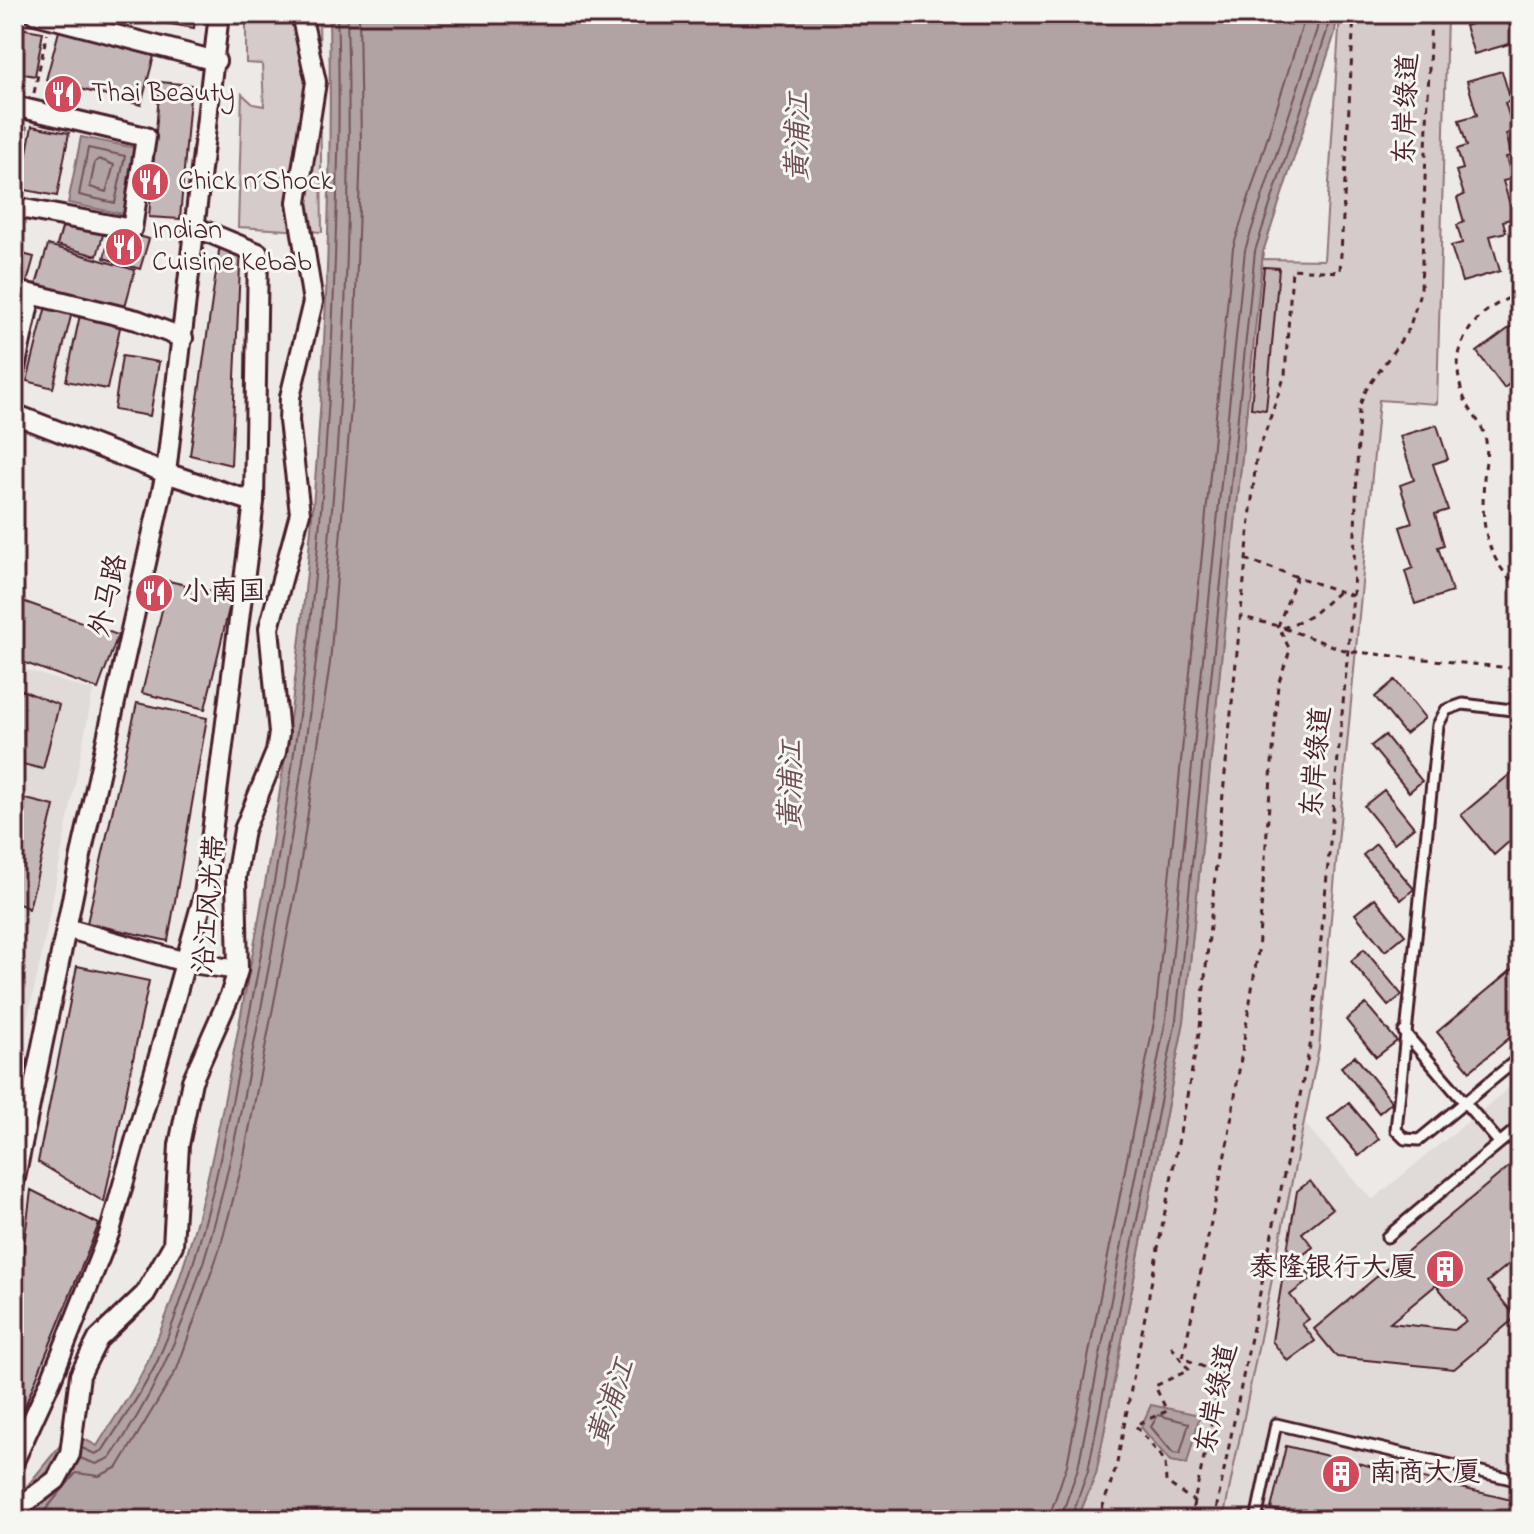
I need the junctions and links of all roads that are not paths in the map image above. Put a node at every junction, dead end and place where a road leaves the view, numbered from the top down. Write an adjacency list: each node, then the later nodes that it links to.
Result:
1 (219, 14): 4 (street, 外马路)
2 (301, 14): 17 (street, 沿江风光带)
3 (42, 16): 4 (street)
4 (216, 61): 7 (street, 外马路)
5 (22, 108): 6 (street)
6 (14, 207)
7 (195, 227): 9 (street, 外马路); 13 (street)
8 (23, 292): 9 (street); 10 (street)
9 (183, 338): 12 (street, 外马路)
10 (14, 373)
11 (14, 414): 12 (street)
12 (166, 473): 13 (street); 15 (street, 外马路)
13 (254, 502): 16 (street)
14 (1520, 711): 18 (lane)
15 (66, 928): 16 (street); 23 (street, 外马路)
16 (185, 962): 17 (street); 25 (street)
17 (238, 970): 27 (street, 沿江风光带)
18 (1404, 1032): 20 (lane); 20 (lane)
19 (1520, 1057): 20 (lane)
20 (1465, 1102): 22 (lane)
21 (1520, 1126): 22 (lane)
22 (1498, 1141): 24 (lane)
23 (14, 1180)
24 (1387, 1237)
25 (14, 1461)
26 (1520, 1481): 28 (lane)
27 (14, 1511)
28 (1256, 1520)

